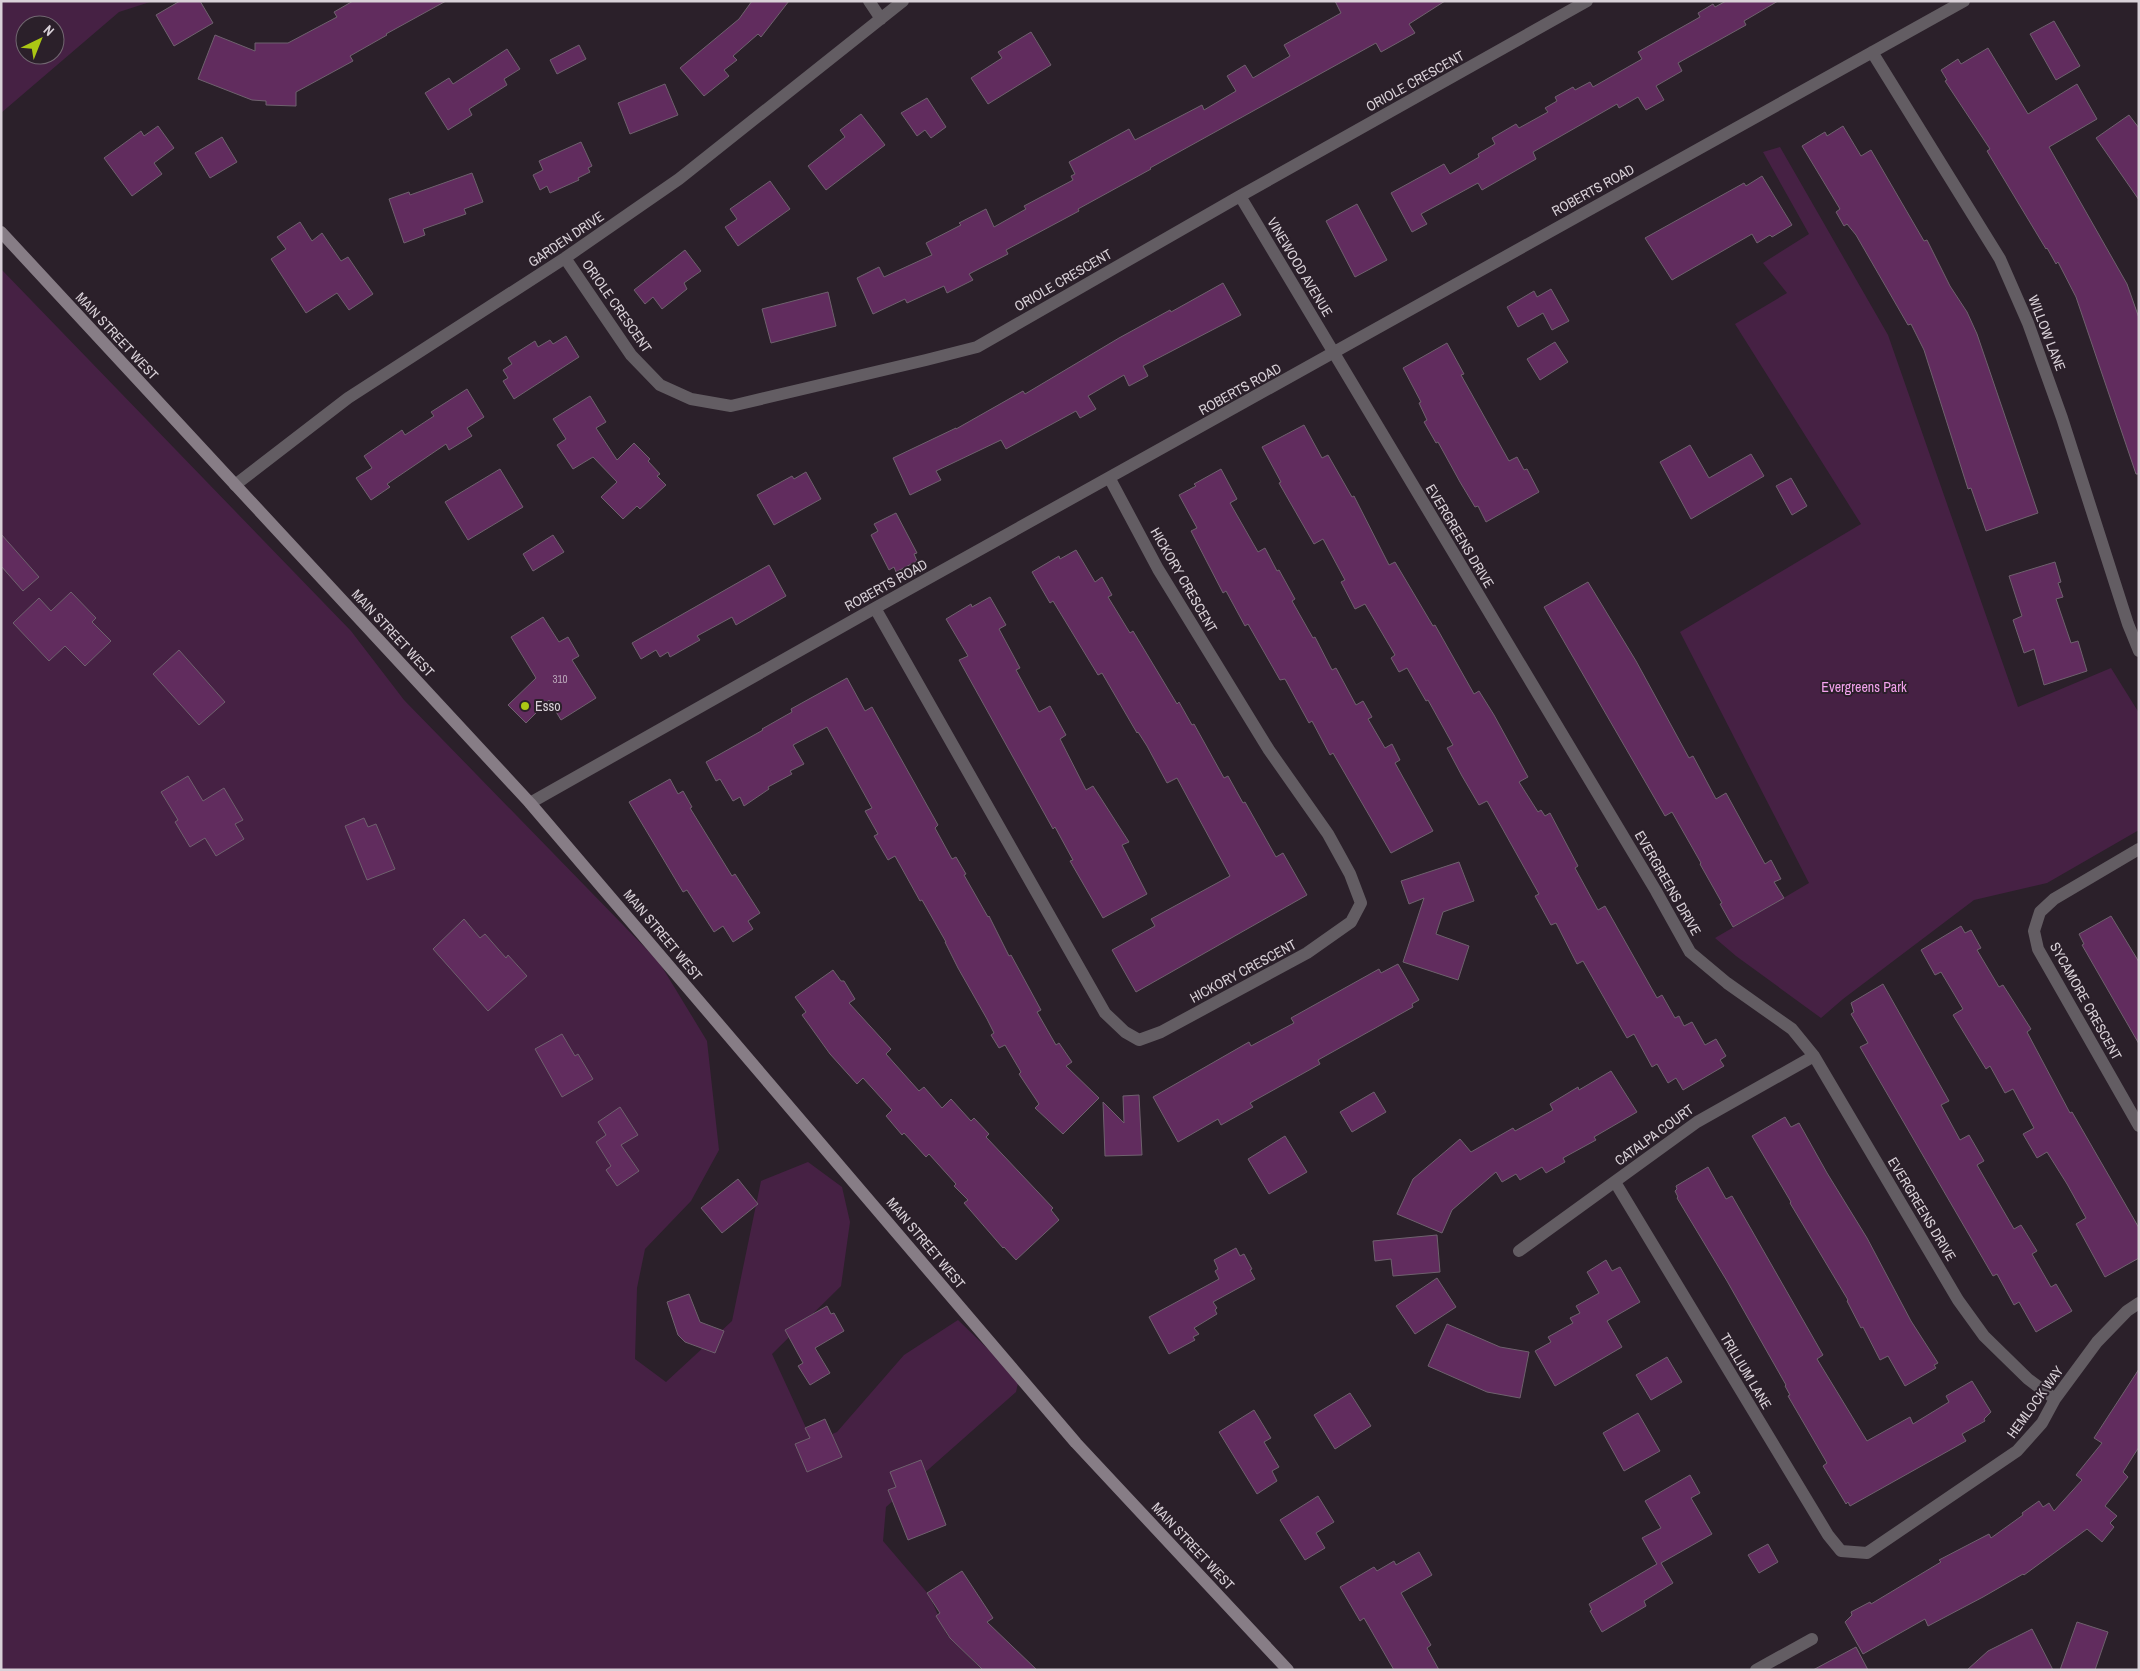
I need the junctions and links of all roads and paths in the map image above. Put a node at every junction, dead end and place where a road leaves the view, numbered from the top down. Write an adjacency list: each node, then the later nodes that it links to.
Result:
1 (869, 1): 5 (street)
2 (903, 1): 5 (street, GARDEN DRIVE)
3 (1587, 1): 7 (street, ORIOLE CRESCENT)
4 (1964, 1): 6 (street, ROBERTS ROAD)
5 (881, 19): 9 (street, GARDEN DRIVE)
6 (1872, 52): 10 (street, ROBERTS ROAD); 14 (street, WILLOW LANE)
7 (1240, 196): 9 (street, ORIOLE CRESCENT); 10 (street, VINEWOOD AVENUE)
8 (1, 232): 12 (main road, MAIN STREET WEST)
9 (565, 258): 12 (street, GARDEN DRIVE)
10 (1334, 353): 11 (street, ROBERTS ROAD); 17 (street, EVERGREENS DRIVE)
11 (1110, 479): 13 (street, ROBERTS ROAD); 13 (street, HICKORY CRESCENT)
12 (235, 485): 15 (main road, MAIN STREET WEST)
13 (875, 608): 15 (street, ROBERTS ROAD)
14 (2139, 651)
15 (530, 803): 25 (main road, MAIN STREET WEST)
16 (2139, 849): 18 (street, SYCAMORE CRESCENT)
17 (1814, 1056): 19 (street, CATALPA COURT); 22 (street, EVERGREENS DRIVE)
18 (2139, 1126)
19 (1615, 1182): 20 (street, CATALPA COURT); 23 (street, TRILLIUM LANE)
20 (1519, 1251)
21 (2139, 1303): 22 (street, HEMLOCK WAY)
22 (2055, 1399): 23 (street, HEMLOCK WAY)
23 (1867, 1553)
24 (1812, 1639): 26 (street)
25 (1288, 1670)
26 (1756, 1670)

